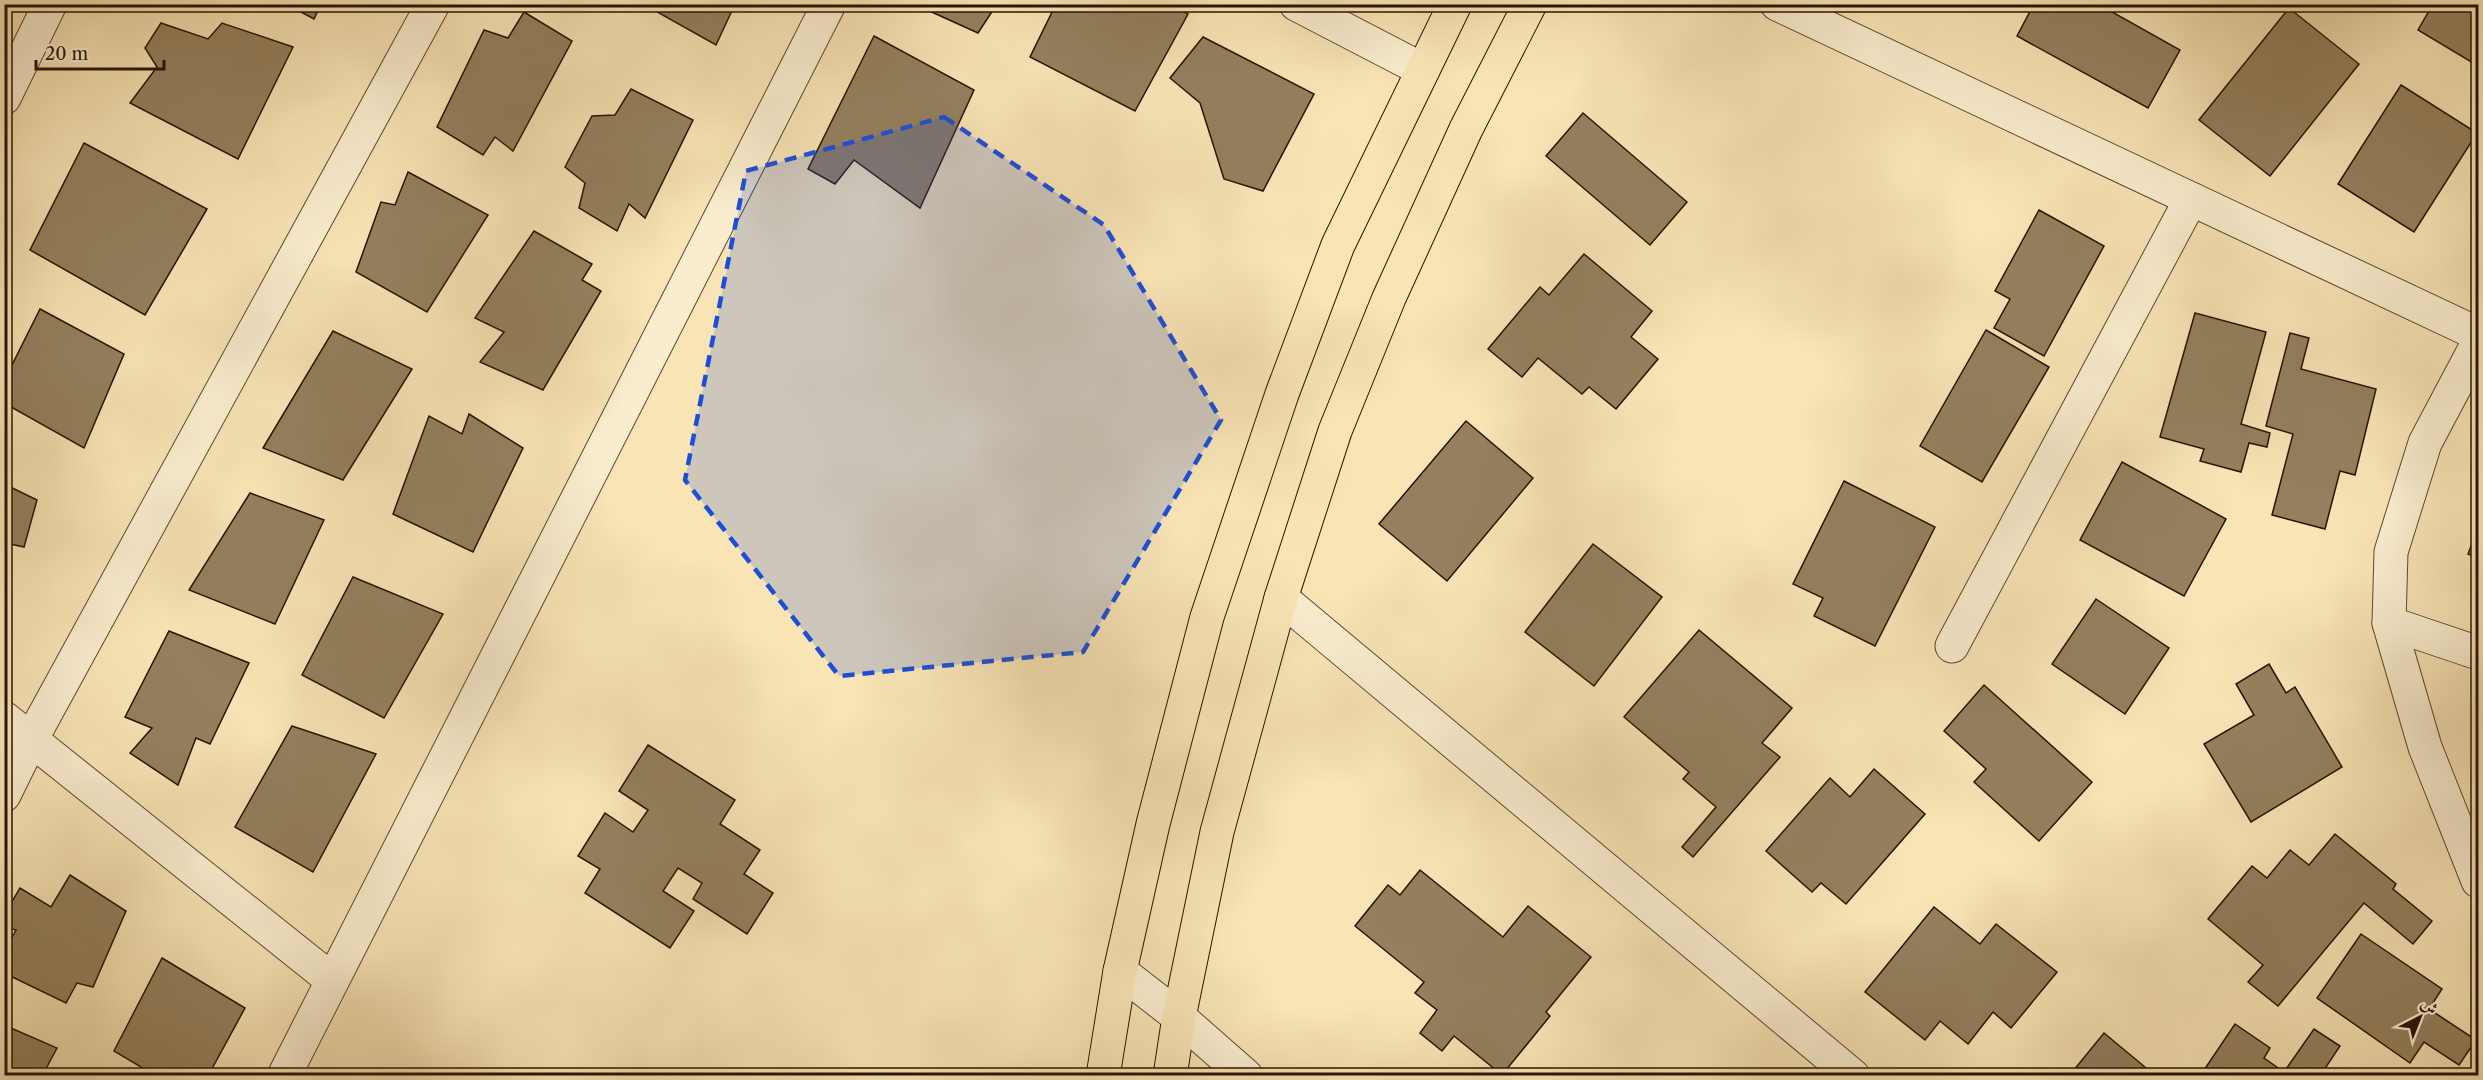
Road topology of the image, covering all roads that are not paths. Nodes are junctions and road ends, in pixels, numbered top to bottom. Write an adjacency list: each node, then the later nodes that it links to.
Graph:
1 (50, 4): 9 (street)
2 (433, 4): 18 (street)
3 (829, 4): 22 (street)
4 (1296, 4): 8 (street)
5 (1455, 4): 8 (main road)
6 (1530, 4): 13 (main road)
7 (1777, 4): 10 (street)
8 (1423, 70): 21 (main road)
9 (4, 99)
10 (2191, 199): 11 (street); 15 (street)
11 (2478, 334)
12 (2478, 343): 14 (street)
13 (1281, 598): 23 (main road); 28 (street)
14 (2389, 623): 16 (street); 20 (street)
15 (1952, 646)
16 (2478, 653)
17 (4, 718): 18 (street)
18 (32, 738): 19 (street); 22 (street)
19 (4, 795)
20 (2478, 881)
21 (1120, 971): 23 (street); 25 (main road)
22 (332, 980): 24 (street)
23 (1179, 1017): 26 (main road); 27 (street)
24 (284, 1076)
25 (1102, 1076)
26 (1170, 1076)
27 (1246, 1076)
28 (1853, 1076)

